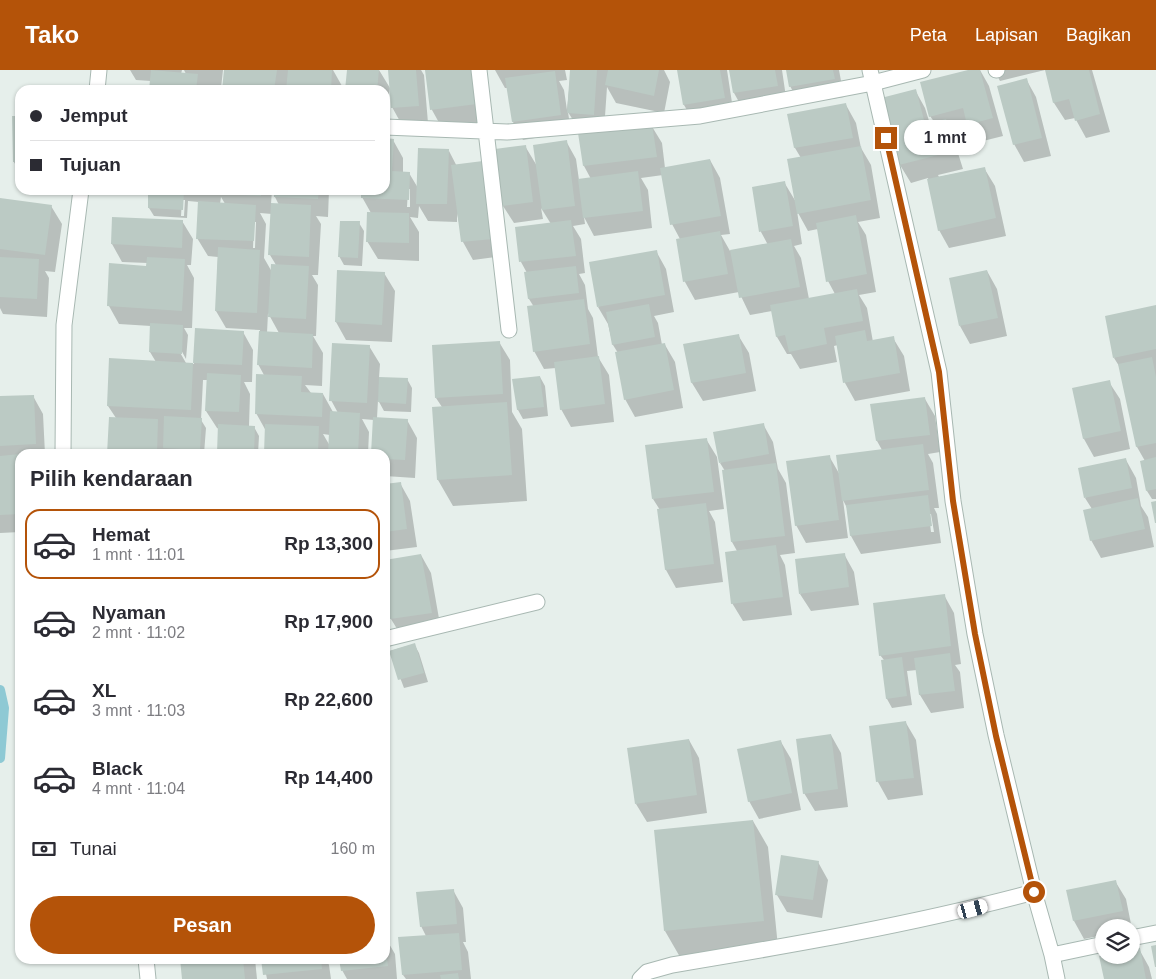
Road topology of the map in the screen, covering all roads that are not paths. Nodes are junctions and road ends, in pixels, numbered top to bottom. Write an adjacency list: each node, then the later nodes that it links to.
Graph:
1 (99, 70): 5 (street)
2 (479, 70): 7 (street)
3 (923, 70): 4 (street)
4 (871, 77): 7 (street); 13 (street)
5 (97, 85)
6 (390, 127): 7 (street)
7 (488, 131): 9 (street)
8 (80, 195): 10 (street)
9 (509, 330)
10 (63, 449)
11 (537, 602): 12 (street)
12 (390, 638)
13 (1034, 892): 17 (street); 20 (street)
14 (1156, 933): 15 (street)
15 (1140, 936)
16 (1095, 946): 17 (street)
17 (1052, 955): 21 (street)
18 (146, 964): 19 (street)
19 (148, 979)
20 (640, 979)
21 (1056, 979)

